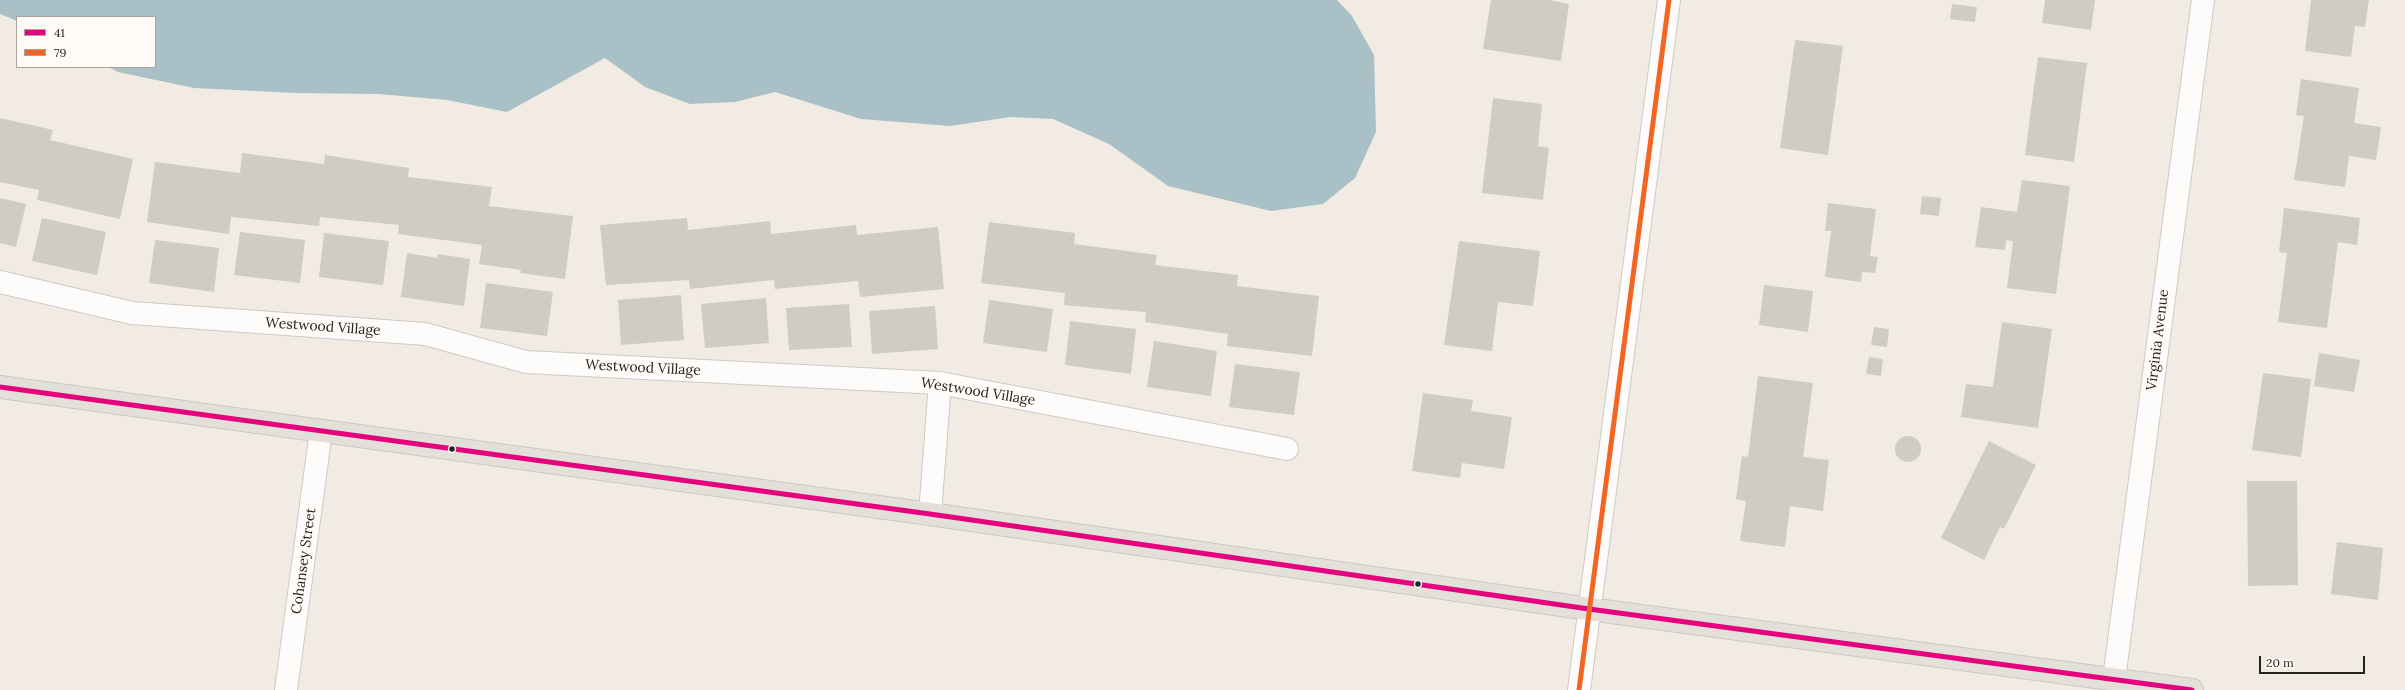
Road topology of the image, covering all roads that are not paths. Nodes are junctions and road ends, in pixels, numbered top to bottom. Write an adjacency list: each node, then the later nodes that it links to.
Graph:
1 (1669, 0): 9 (street)
2 (2203, 0): 10 (street, Virginia Avenue)
3 (0, 282): 4 (street, Westwood Village)
4 (940, 384): 7 (street, Westwood Village); 8 (street)
5 (0, 387): 6 (main road)
6 (321, 431): 8 (main road); 11 (street, Cohansey Street)
7 (1288, 449)
8 (930, 514): 9 (main road)
9 (1589, 609): 10 (main road); 12 (street)
10 (2114, 679): 13 (main road)
11 (286, 690)
12 (1579, 690)
13 (2192, 690)

